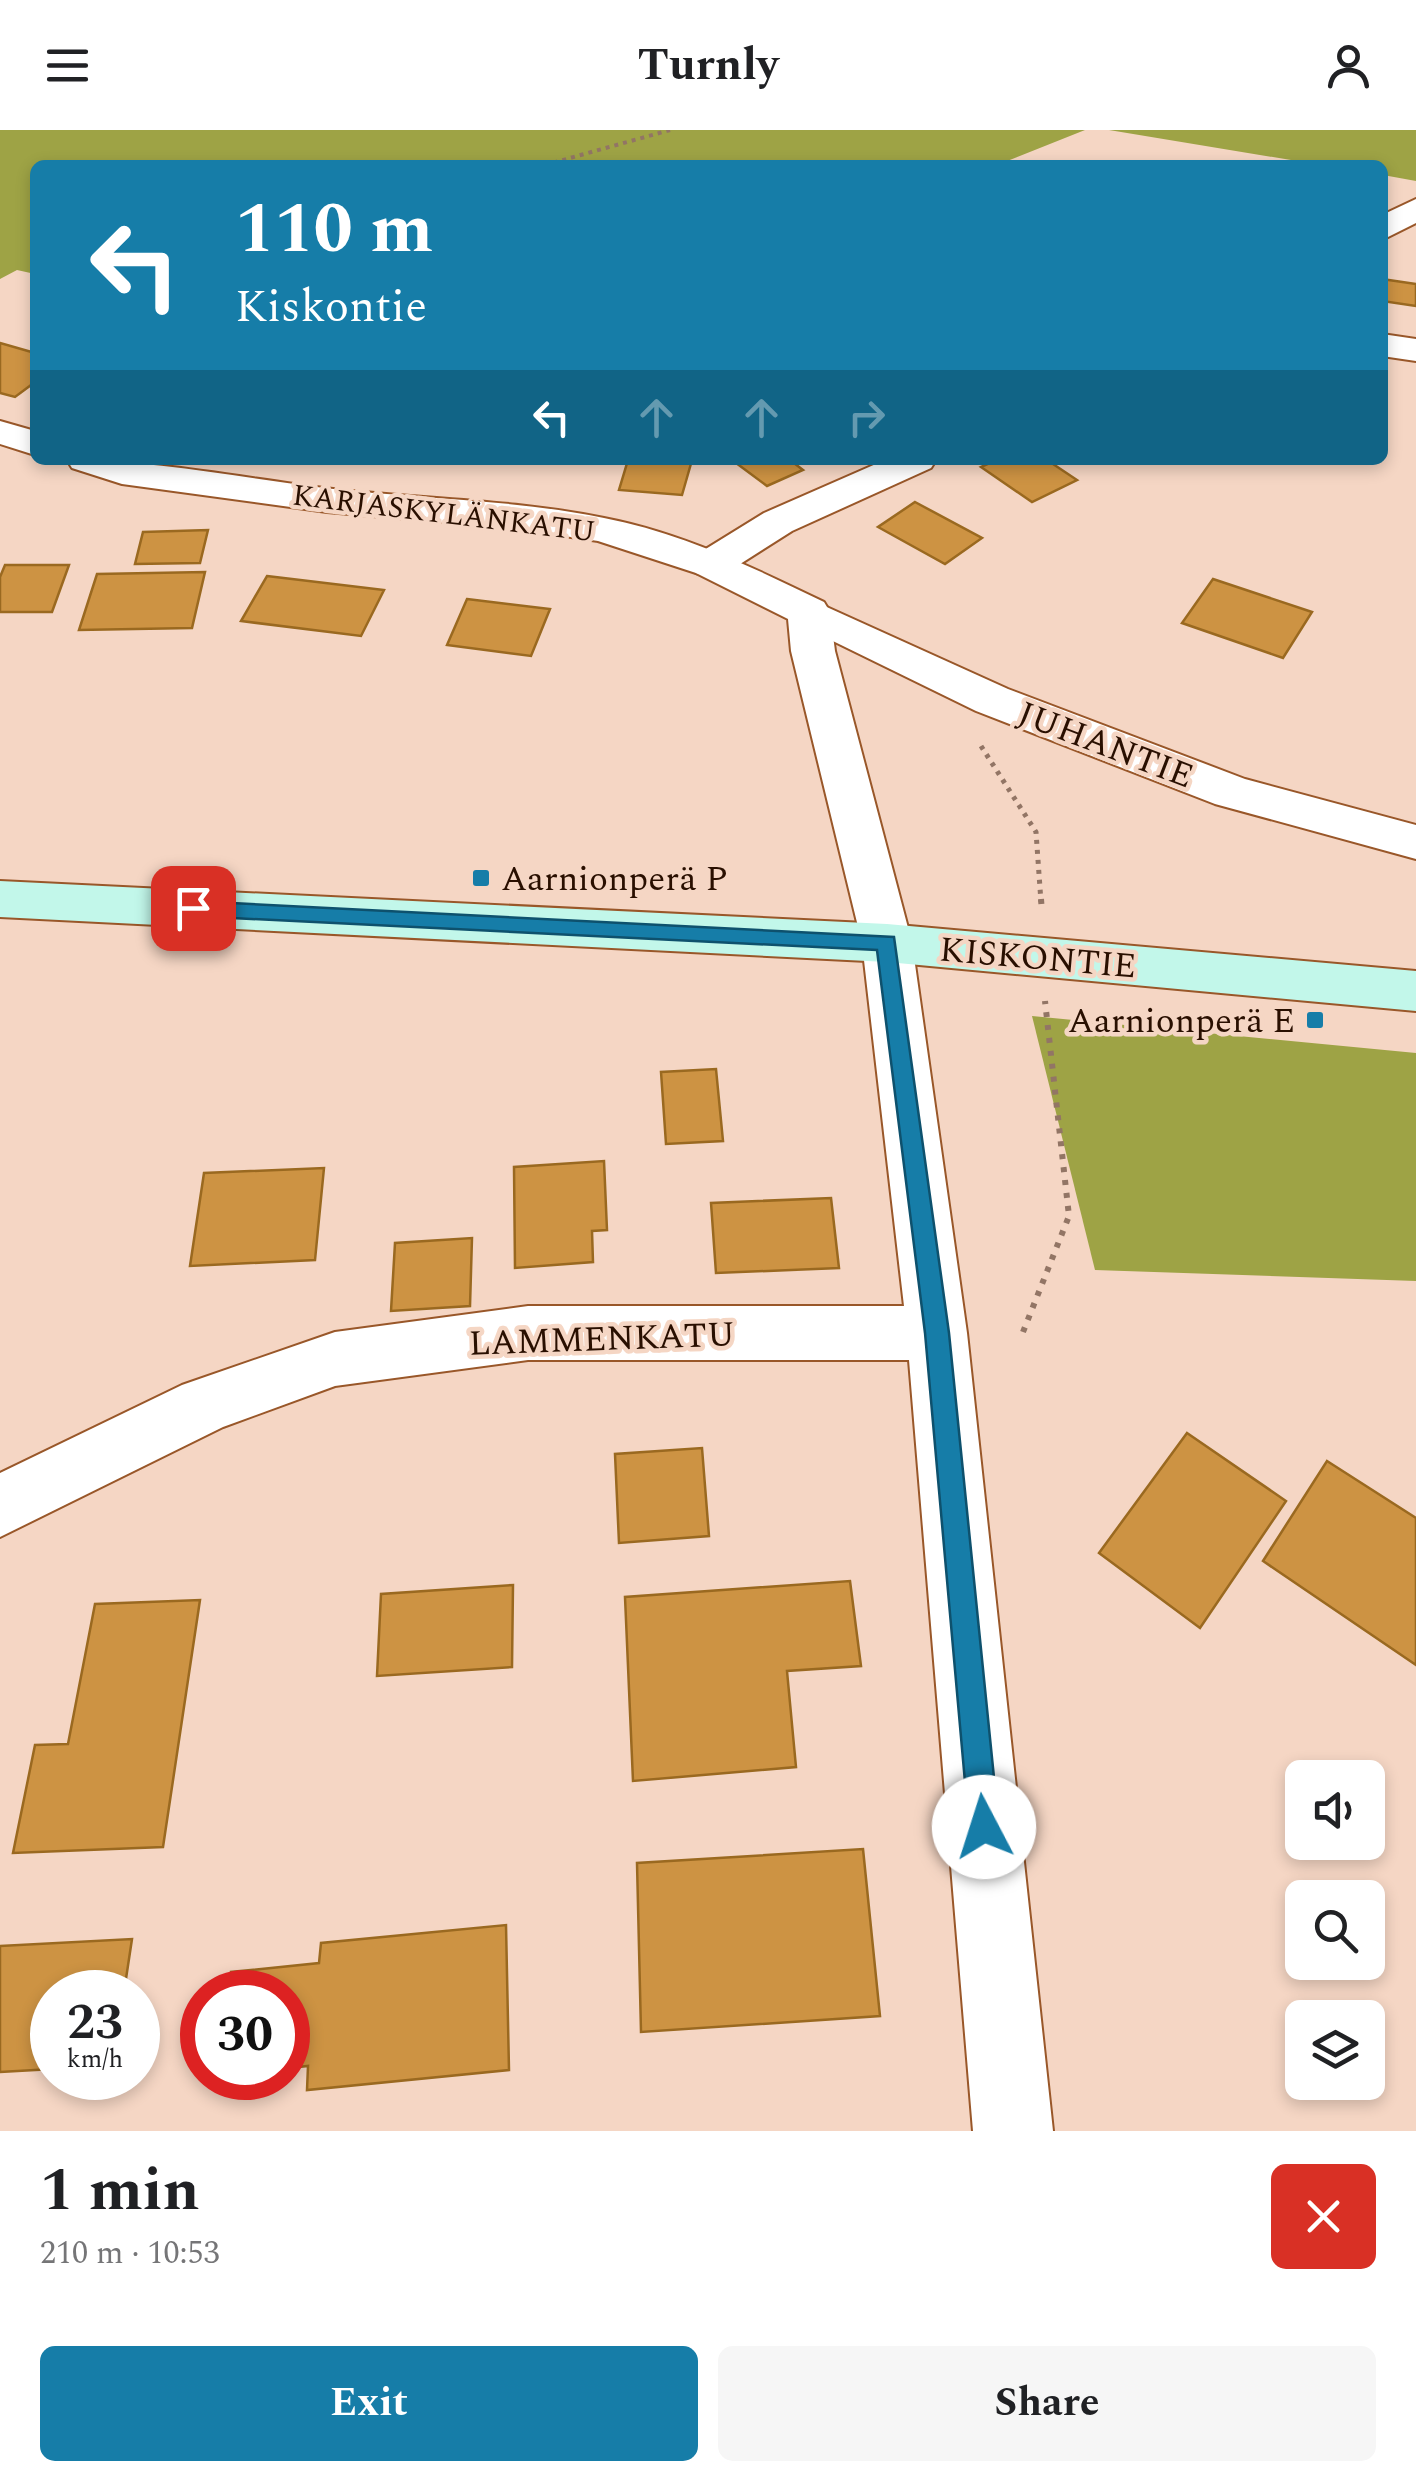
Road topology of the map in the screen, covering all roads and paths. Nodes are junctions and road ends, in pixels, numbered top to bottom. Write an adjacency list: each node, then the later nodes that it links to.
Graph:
1 (670, 130): 2 (path)
2 (562, 160)
3 (1416, 209): 4 (street)
4 (1388, 226)
5 (1388, 346): 6 (street)
6 (1416, 350)
7 (0, 432): 8 (street)
8 (30, 441)
9 (101, 465): 11 (street, KARJASKYLÄNKATU)
10 (907, 465): 11 (street)
11 (711, 564): 12 (street, KARJASKYLÄNKATU)
12 (809, 612): 14 (street, JUHANTIE); 17 (street)
13 (974, 740): 16 (path)
14 (1416, 842)
15 (0, 898): 17 (main road, KISKONTIE)
16 (1042, 914)
17 (887, 943): 18 (main road, KISKONTIE); 21 (street)
18 (1416, 991)
19 (1044, 995): 20 (path)
20 (1024, 1332)
21 (937, 1333): 22 (street, LAMMENKATU); 23 (street)
22 (0, 1506)
23 (1012, 2131)

